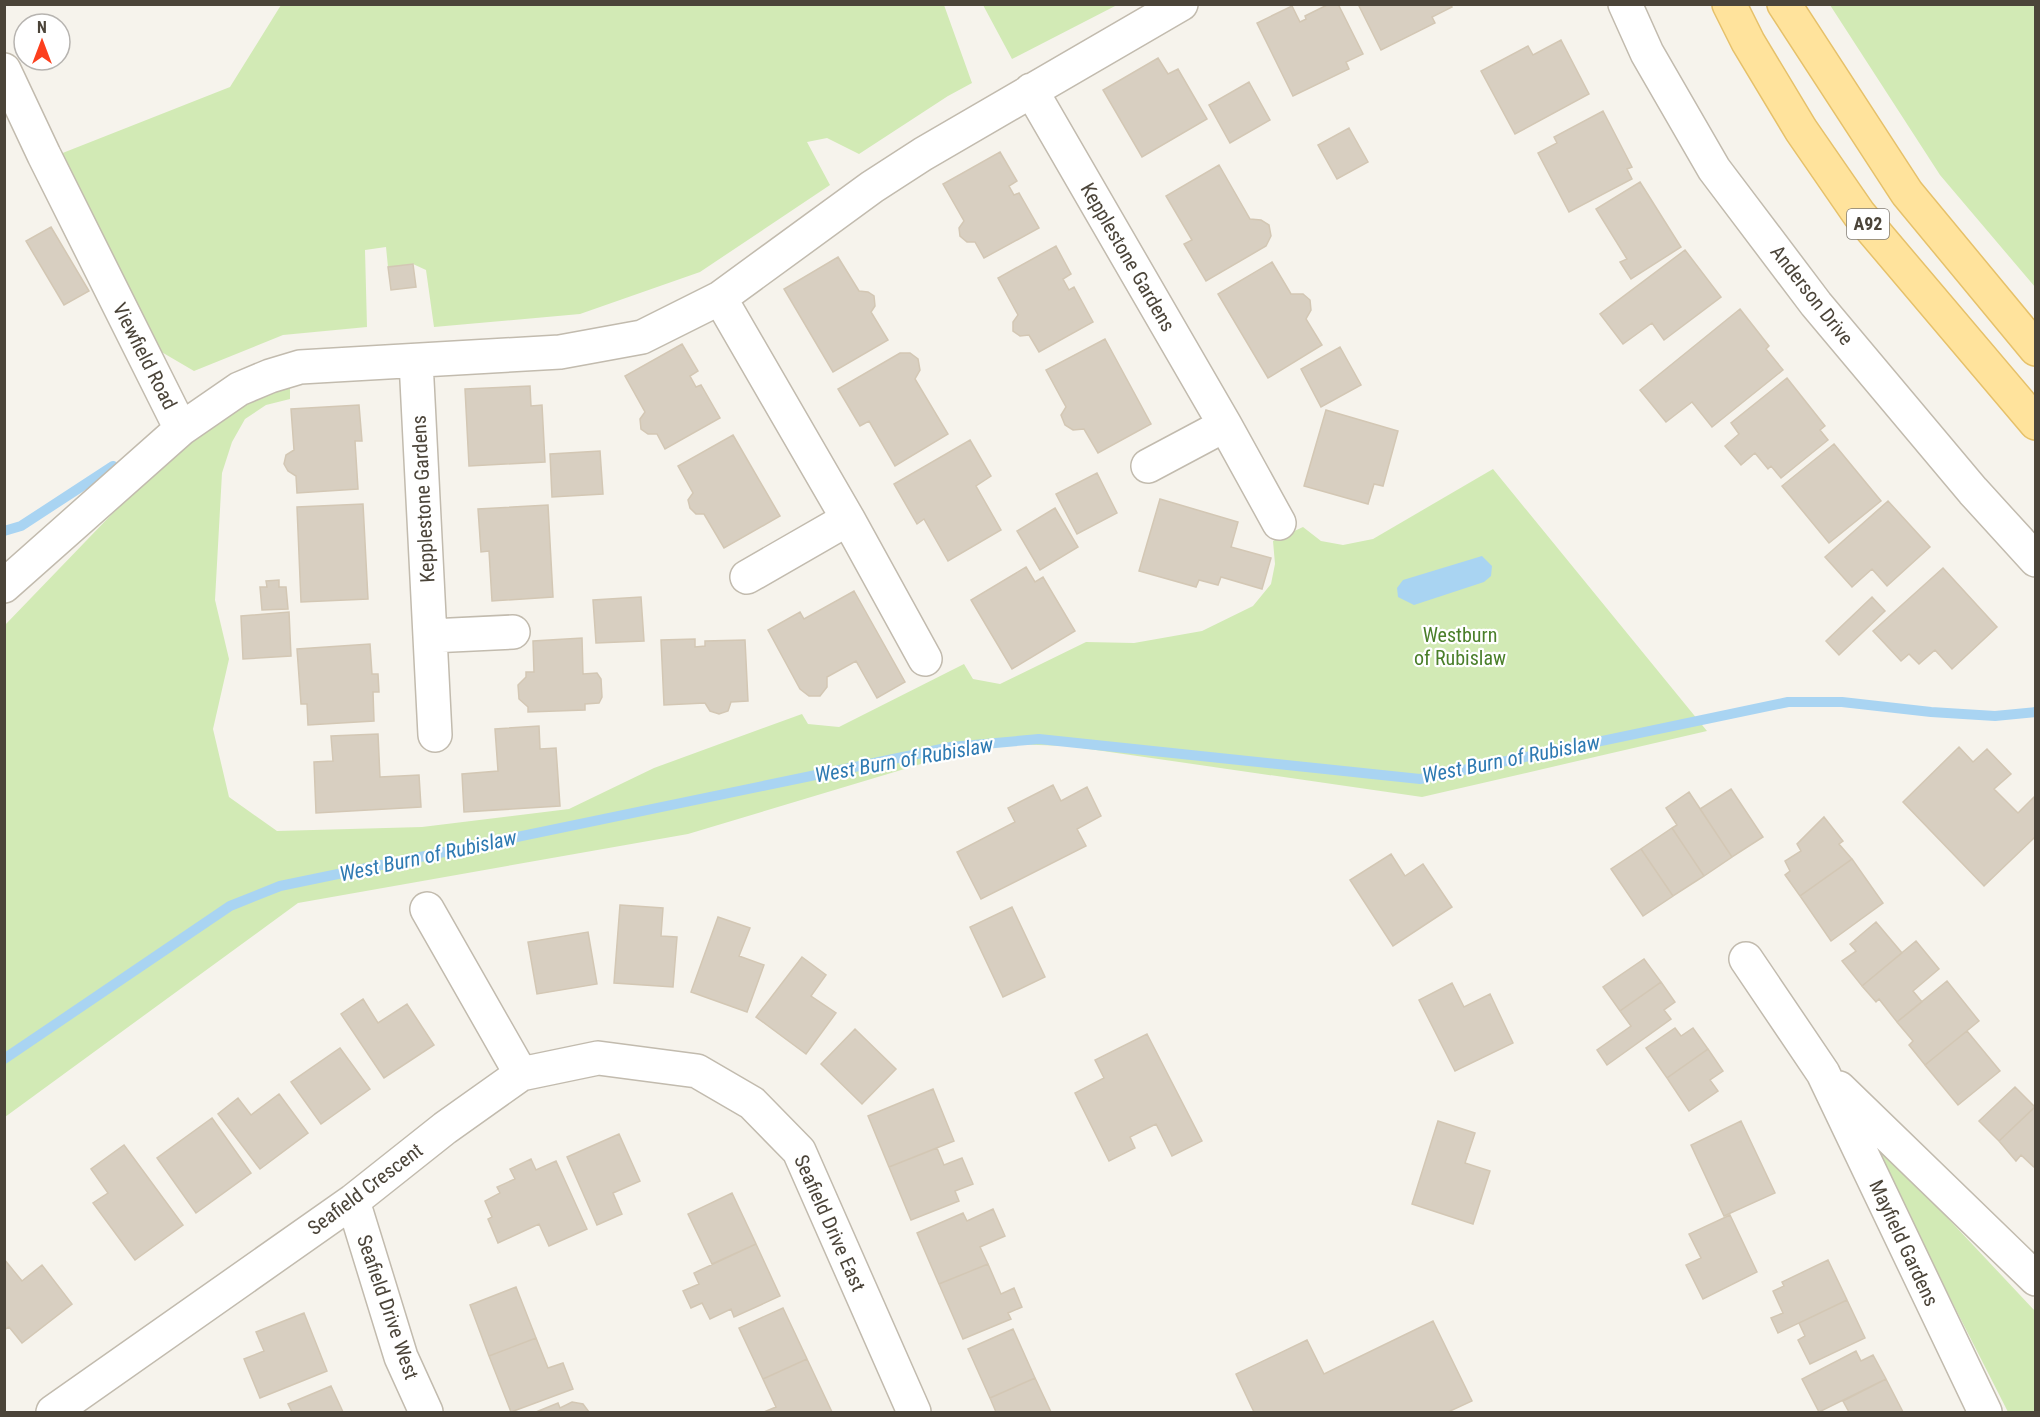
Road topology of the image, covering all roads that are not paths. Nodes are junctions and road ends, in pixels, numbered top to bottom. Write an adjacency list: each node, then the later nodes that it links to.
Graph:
1 (1181, 4): 6 (street)
2 (1625, 4): 16 (street, Anderson Drive)
3 (1729, 4): 10 (main road, A92)
4 (1784, 4): 8 (main road, A92)
5 (4, 70): 12 (street, Viewfield Road)
6 (1031, 90): 7 (street); 11 (street, Kepplestone Gardens)
7 (720, 298): 9 (street); 14 (street)
8 (2036, 349)
9 (416, 361): 12 (street); 20 (street, Kepplestone Gardens)
10 (2036, 423)
11 (1225, 425): 13 (street); 15 (street, Kepplestone Gardens)
12 (181, 429): 18 (street, Viewfield Road)
13 (1148, 466)
14 (848, 519): 17 (street); 21 (street)
15 (1279, 523)
16 (2036, 560)
17 (747, 577)
18 (4, 586)
19 (513, 632): 20 (street)
20 (431, 636): 22 (street, Kepplestone Gardens)
21 (925, 659)
22 (435, 735)
23 (427, 909): 26 (street)
24 (1746, 959): 25 (street, Mayfield Gardens)
25 (1823, 1072): 28 (street, Mayfield Gardens); 32 (street, Mayfield Gardens)
26 (521, 1074): 27 (street, Seafield Crescent); 31 (street, Seafield Drive East)
27 (353, 1201): 29 (street, Seafield Crescent); 30 (street, Seafield Drive West)
28 (2036, 1279)
29 (53, 1413)
30 (426, 1413)
31 (914, 1413)
32 (1985, 1413)

